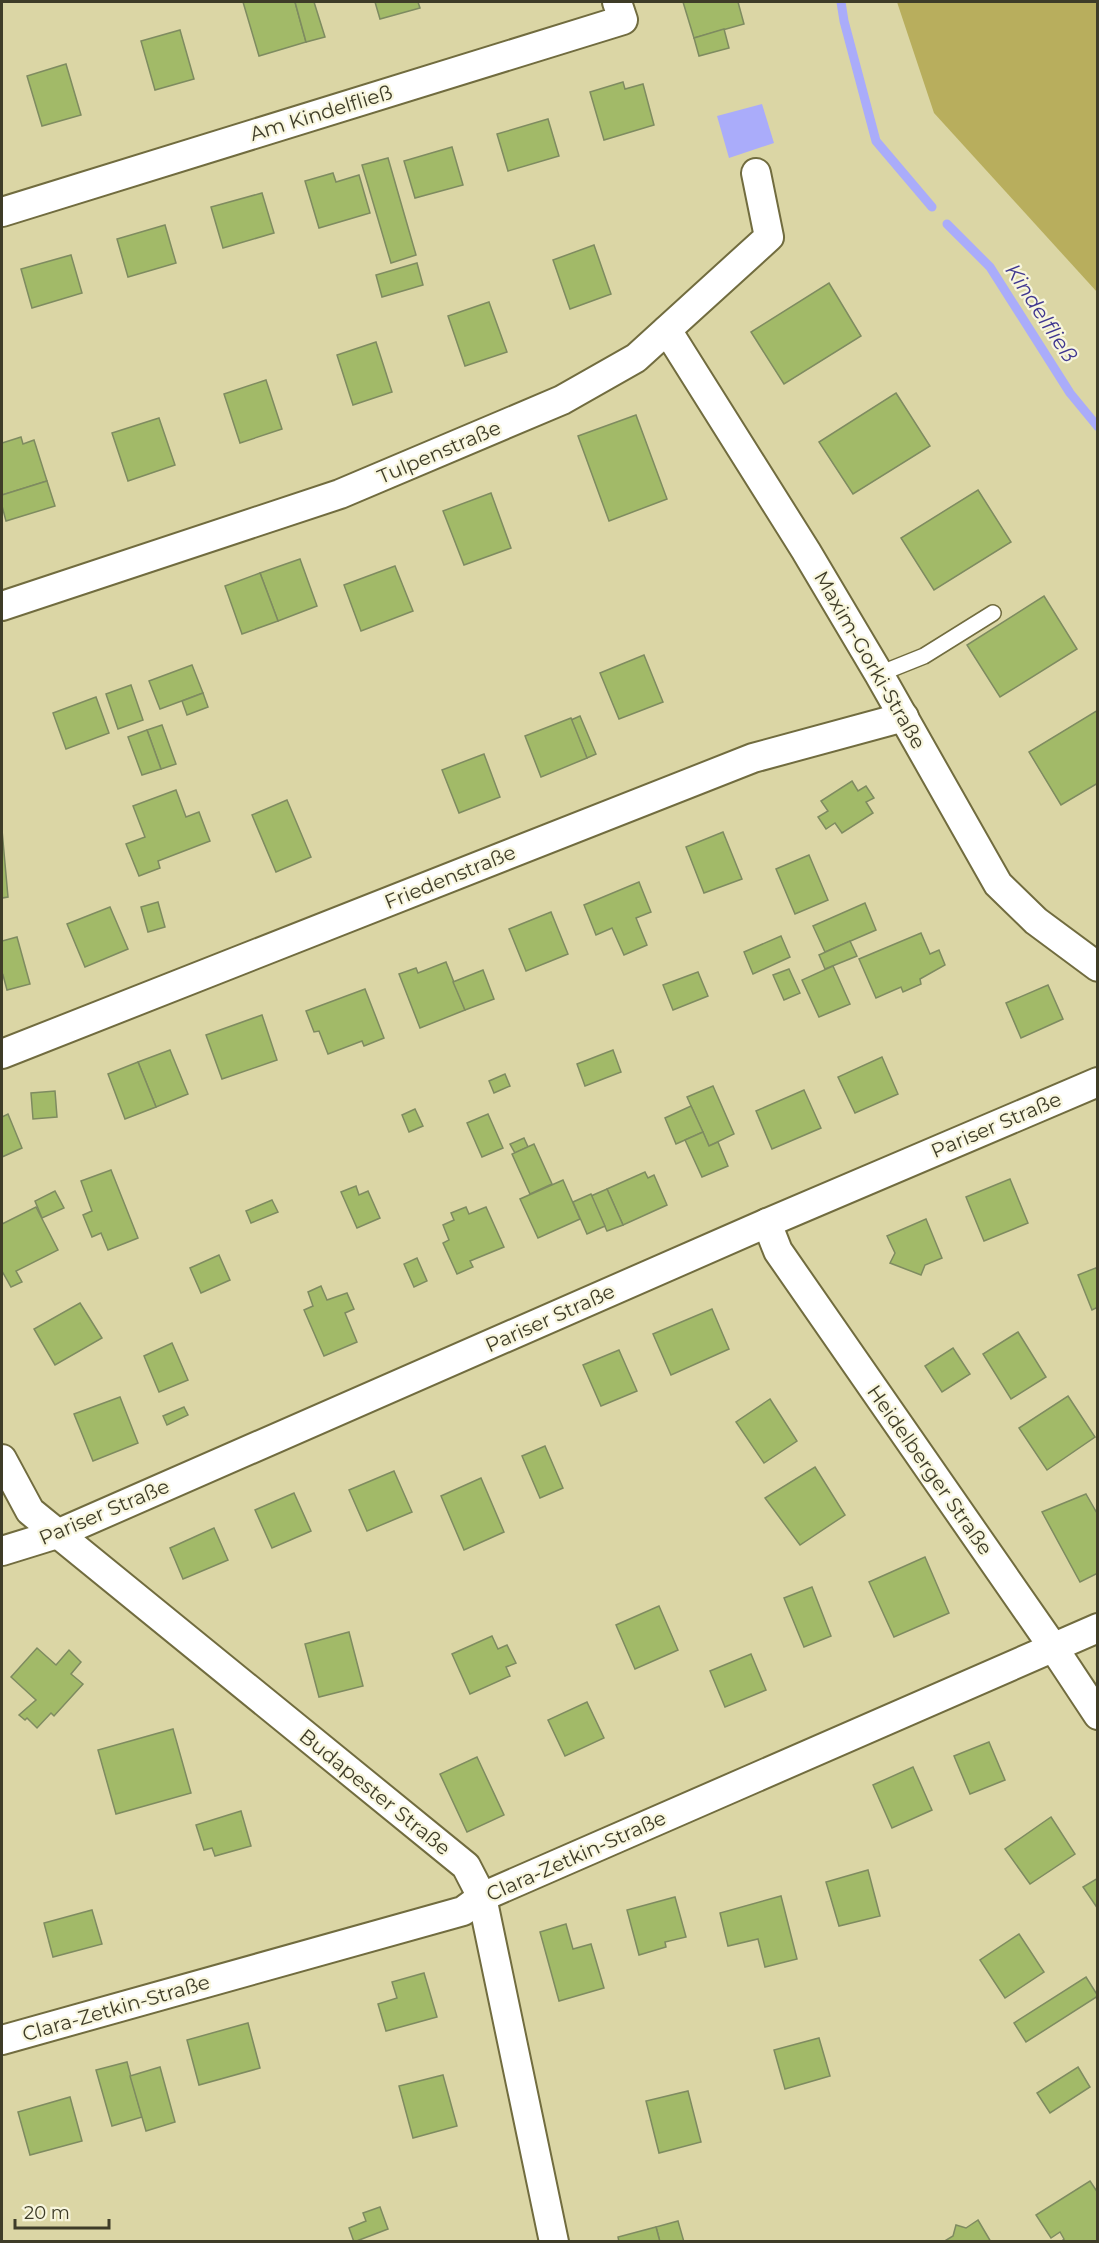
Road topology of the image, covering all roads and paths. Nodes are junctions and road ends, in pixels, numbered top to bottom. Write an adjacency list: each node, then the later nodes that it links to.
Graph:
1 (617, 2): 3 (street, Am Kindelfließ)
2 (756, 173): 4 (street, Tulpenstraße)
3 (2, 212)
4 (667, 330): 5 (street, Tulpenstraße); 7 (street, Maxim-Gorki-Straße)
5 (2, 606)
6 (993, 613): 7 (lane)
7 (879, 674): 8 (street, Maxim-Gorki-Straße)
8 (904, 717): 9 (street, Maxim-Gorki-Straße); 10 (street, Friedenstraße)
9 (1098, 967)
10 (2, 1054)
11 (1098, 1082): 12 (street, Pariser Straße)
12 (767, 1223): 14 (street, Pariser Straße); 17 (street, Heidelberger Straße)
13 (2, 1459): 14 (street, Budapester Straße)
14 (57, 1534): 15 (street, Pariser Straße); 19 (street, Budapester Straße)
15 (2, 1551)
16 (1098, 1628): 17 (street, Clara-Zetkin-Straße)
17 (1053, 1647): 18 (street, Heidelberger Straße); 19 (street, Clara-Zetkin-Straße)
18 (1098, 1715)
19 (482, 1897): 20 (street, Clara-Zetkin-Straße); 21 (street, Budapester Straße)
20 (2, 2040)
21 (554, 2241)

